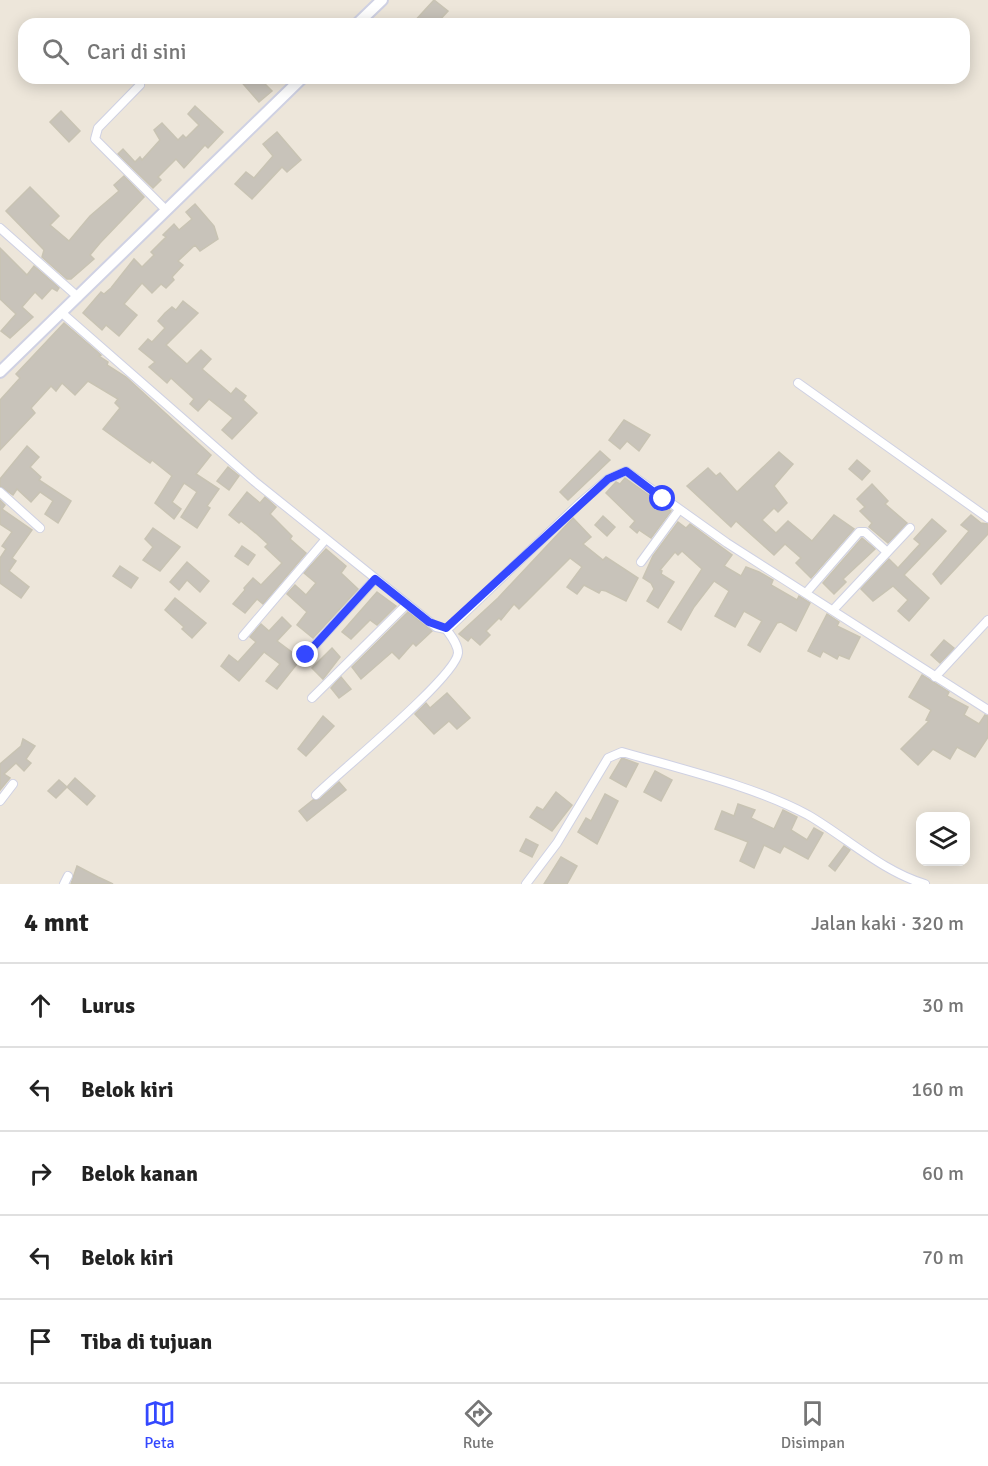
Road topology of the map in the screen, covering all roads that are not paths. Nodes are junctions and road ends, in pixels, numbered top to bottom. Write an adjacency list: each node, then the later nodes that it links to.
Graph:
1 (382, 0): 2 (main road)
2 (363, 18)
3 (296, 84): 5 (main road)
4 (140, 85): 5 (street)
5 (166, 210): 7 (main road)
6 (0, 228): 7 (street)
7 (78, 297): 8 (main road)
8 (62, 313): 9 (main road); 16 (street)
9 (0, 372)
10 (798, 383): 13 (street)
11 (0, 492): 14 (street)
12 (679, 510): 18 (street); 20 (street); 24 (street)
13 (988, 518)
14 (40, 528)
15 (910, 528): 17 (street)
16 (326, 540): 19 (street); 25 (street)
17 (887, 552): 20 (street); 22 (street)
18 (641, 562)
19 (375, 579): 21 (street); 26 (street)
20 (806, 593): 22 (street)
21 (406, 604): 24 (street); 28 (street)
22 (834, 609): 27 (street)
23 (988, 620): 27 (street)
24 (446, 628): 31 (street)
25 (243, 636)
26 (306, 655)
27 (935, 677): 29 (street)
28 (312, 698)
29 (988, 710)
30 (13, 784): 32 (street)
31 (316, 795)
32 (0, 801)
33 (68, 876): 34 (street)
34 (64, 884)
35 (526, 884): 36 (street)
36 (926, 884)

